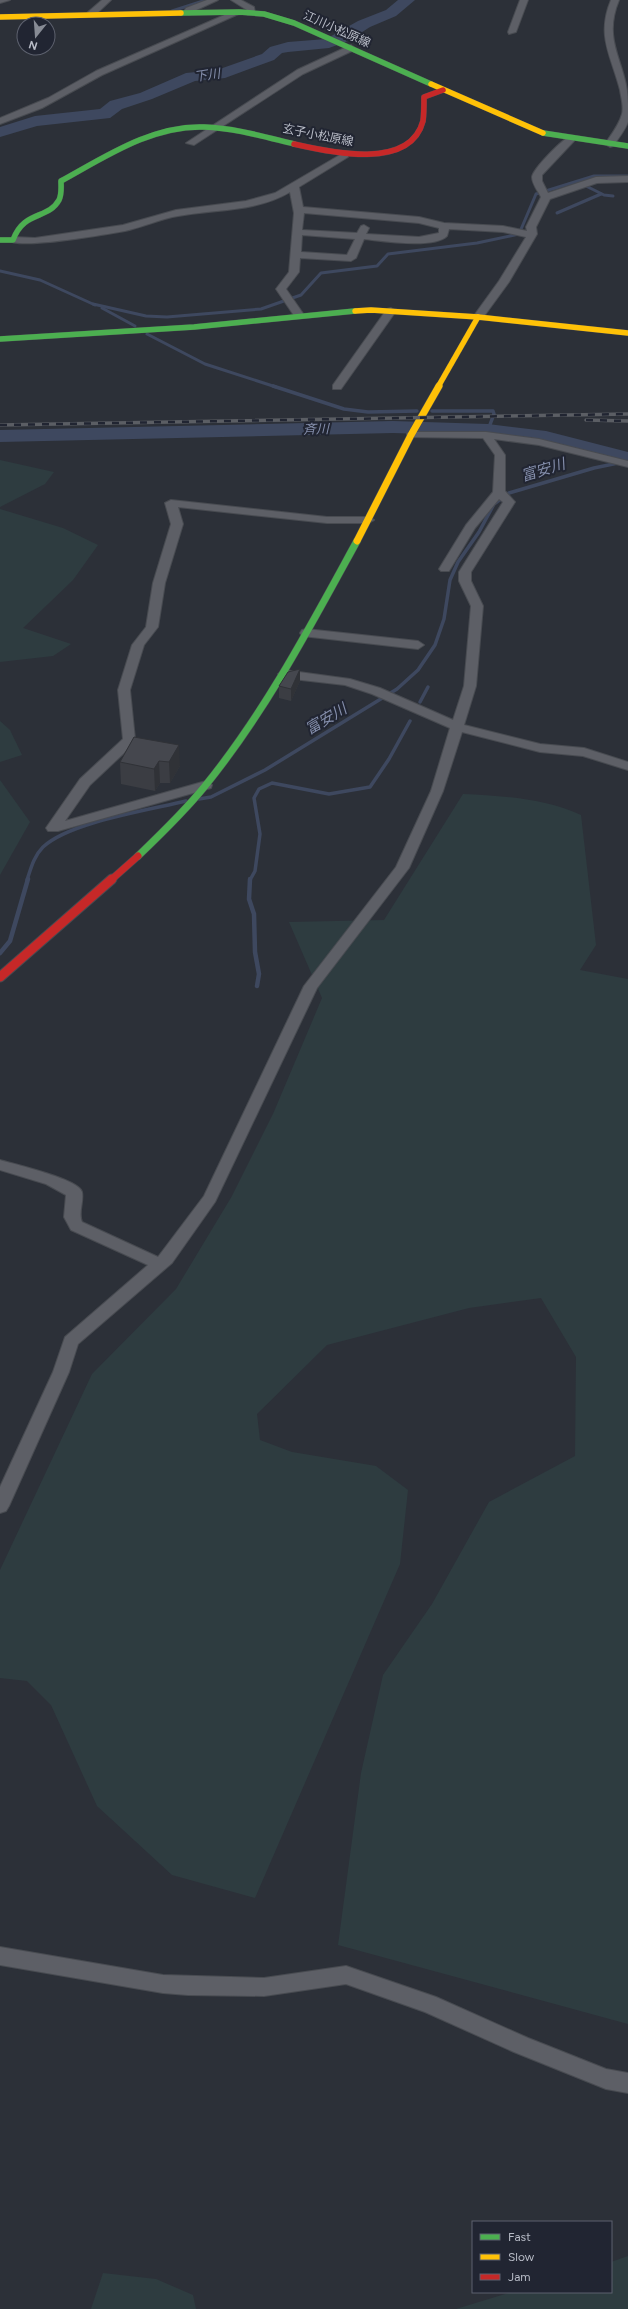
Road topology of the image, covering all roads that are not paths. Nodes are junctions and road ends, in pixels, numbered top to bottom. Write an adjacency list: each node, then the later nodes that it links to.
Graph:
1 (6, 0): 7 (street)
2 (107, 0): 11 (street)
3 (214, 0): 9 (street)
4 (235, 0): 10 (street)
5 (524, 0): 13 (street)
6 (615, 0): 15 (street)
7 (0, 1)
8 (239, 12): 9 (street, 江川小松原線); 10 (street, 江川小松原線); 17 (street)
9 (187, 13): 11 (street, 江川小松原線)
10 (251, 13): 14 (street, 江川小松原線)
11 (90, 16): 12 (street, 江川小松原線)
12 (0, 17)
13 (512, 32)
14 (351, 48): 16 (street, 江川小松原線); 18 (street)
15 (627, 85): 21 (street)
16 (443, 90): 19 (street); 23 (street, 玄子小松原線)
17 (0, 121)
18 (214, 127): 20 (street); 23 (street, 玄子小松原線); 34 (street, 玄子小松原線)
19 (571, 139): 21 (street); 26 (street)
20 (190, 143)
21 (610, 144): 22 (street)
22 (628, 146)
23 (345, 155): 25 (street)
24 (628, 179): 26 (street)
25 (294, 186): 27 (street); 34 (street)
26 (546, 197): 31 (street)
27 (299, 210): 28 (street); 30 (street)
28 (368, 216): 29 (street); 32 (street)
29 (444, 226): 31 (street); 32 (street)
30 (296, 232): 32 (street); 35 (street)
31 (531, 235): 38 (street)
32 (360, 236): 35 (street)
33 (0, 240): 34 (street)
34 (13, 240)
35 (295, 255): 37 (street)
36 (391, 311): 37 (street); 38 (street); 41 (street)
37 (299, 315): 40 (street)
38 (478, 317): 39 (street); 42 (street)
39 (628, 333)
40 (0, 339)
41 (337, 387)
42 (411, 435): 43 (street); 46 (street)
43 (486, 435): 44 (street); 45 (street)
44 (628, 464)
45 (499, 492): 47 (street); 51 (street)
46 (368, 520): 48 (street); 53 (street)
47 (445, 569)
48 (306, 633): 49 (street); 50 (street)
49 (418, 645)
50 (284, 674): 51 (street); 53 (street)
51 (456, 726): 52 (street); 56 (street)
52 (628, 766)
53 (208, 782): 54 (street)
54 (0, 978)
55 (0, 1165): 56 (street)
56 (160, 1264): 57 (street)
57 (0, 1506)
58 (0, 1956): 59 (street)
59 (628, 2083)

